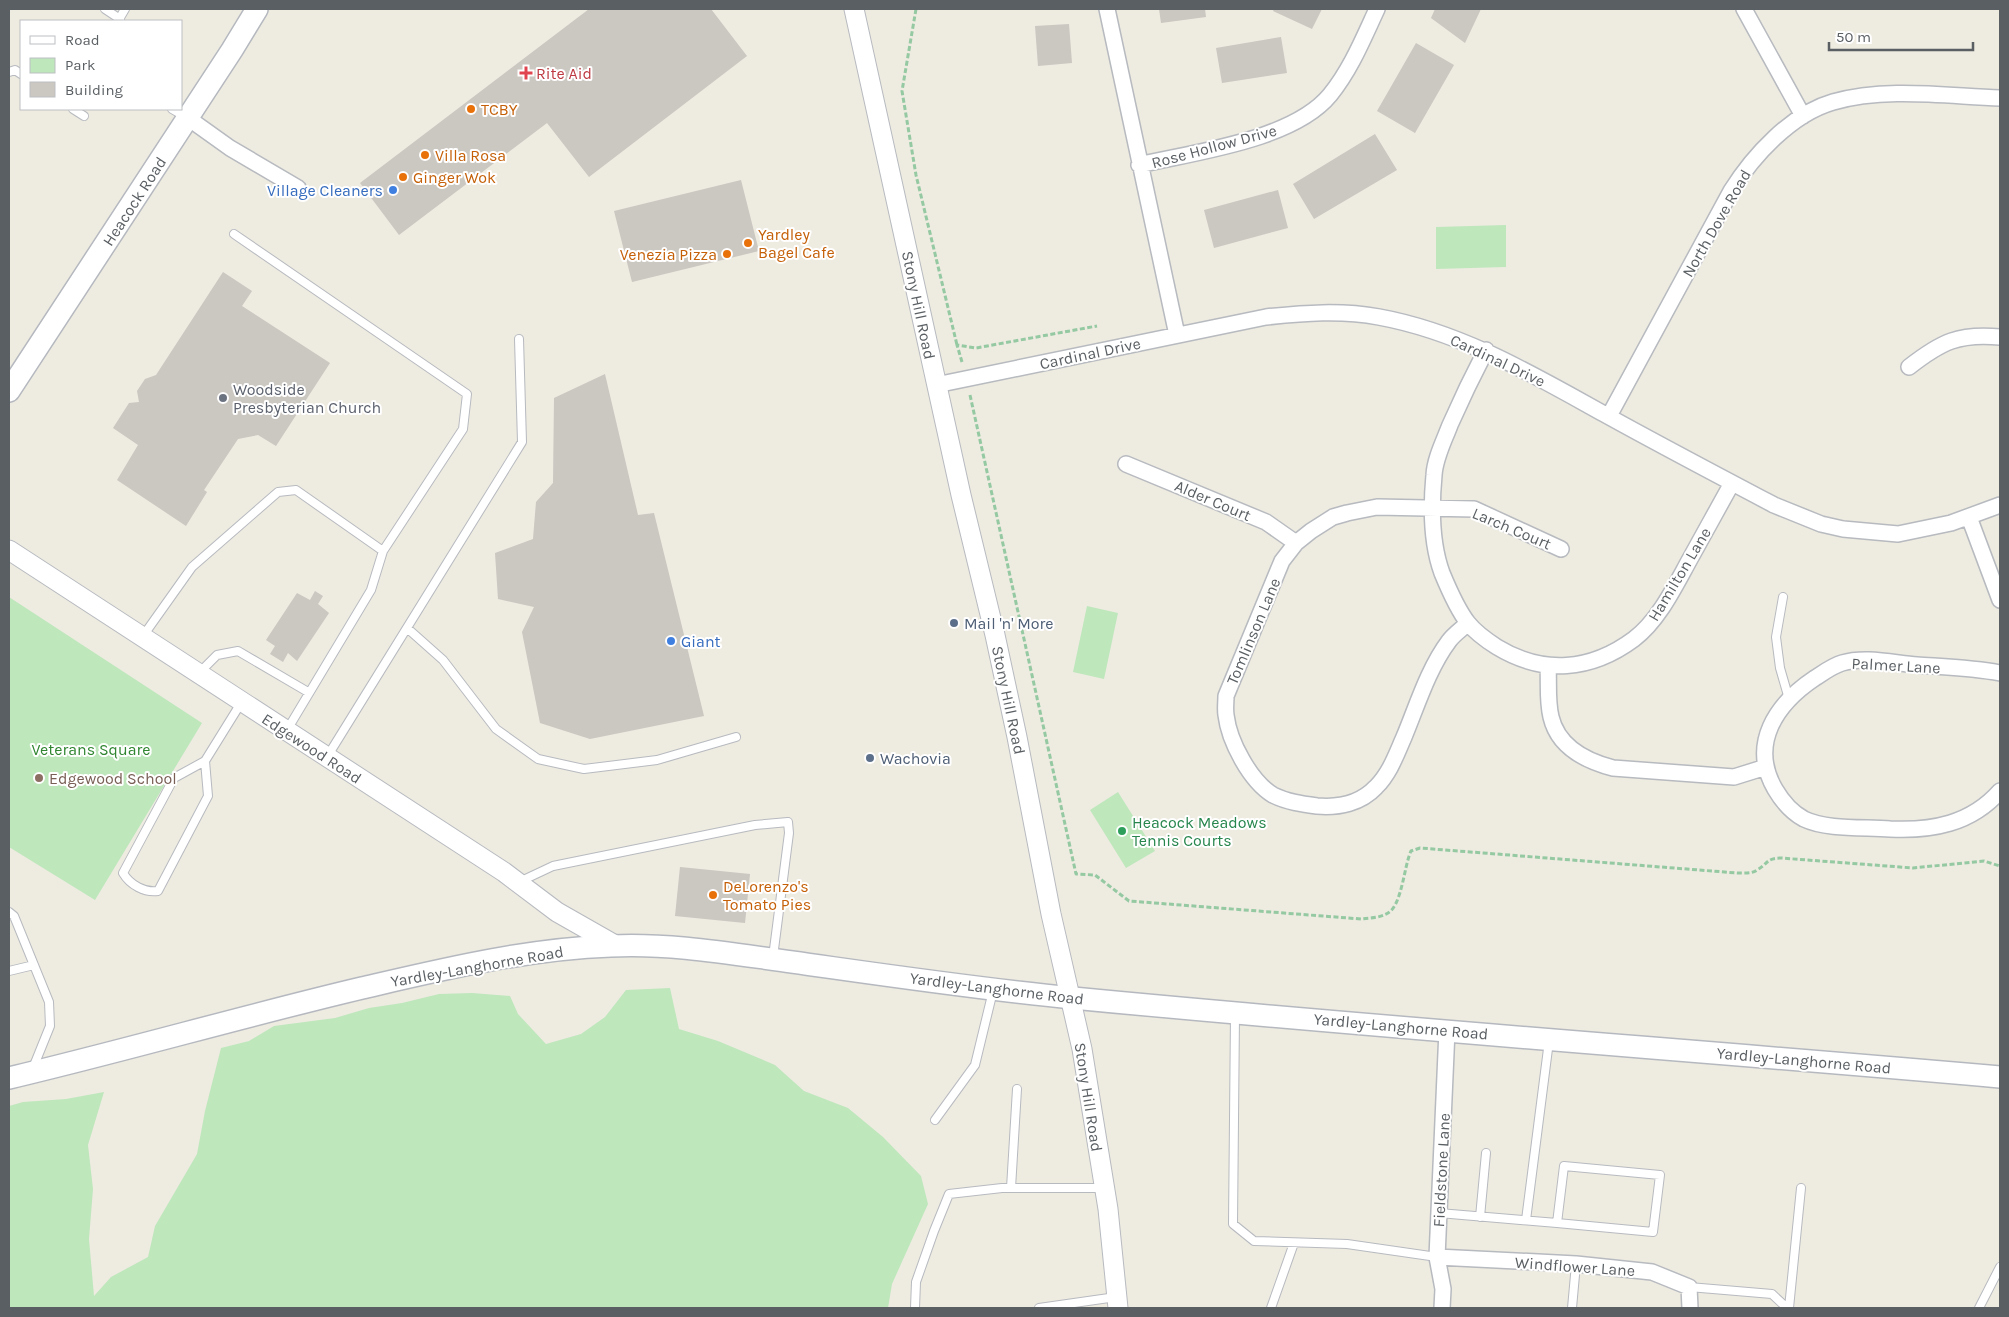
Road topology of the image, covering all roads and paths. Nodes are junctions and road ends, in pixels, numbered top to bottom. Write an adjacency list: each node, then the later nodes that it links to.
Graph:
1 (105, 9): 9 (lane)
2 (125, 9): 9 (lane)
3 (257, 9): 12 (main road, Heacock Road)
4 (854, 9): 26 (street, Stony Hill Road)
5 (916, 9): 22 (path)
6 (1107, 9): 15 (street, Rose Hollow Drive)
7 (1377, 9): 15 (street, Rose Hollow Drive)
8 (1744, 9): 14 (street)
9 (119, 20)
10 (2000, 98): 14 (street, North Dove Road)
11 (75, 110): 13 (lane)
12 (180, 113): 16 (street); 27 (main road, Heacock Road)
13 (84, 116)
14 (1803, 116): 28 (street, North Dove Road)
15 (1139, 165): 19 (street, Rose Hollow Drive)
16 (298, 188)
17 (234, 234): 37 (lane)
18 (1097, 326): 22 (path)
19 (1177, 335): 23 (street, Cardinal Drive); 25 (street, Cardinal Drive)
20 (2000, 337): 24 (street)
21 (519, 339): 41 (lane)
22 (957, 345): 25 (path)
23 (1486, 350): 28 (street, Cardinal Drive); 32 (street, Hamilton Lane)
24 (1909, 367)
25 (966, 379): 26 (street, Cardinal Drive); 55 (path)
26 (936, 385): 63 (street, Stony Hill Road)
27 (9, 391)
28 (1609, 416): 30 (street, Cardinal Drive)
29 (1126, 464): 34 (street, Alder Court)
30 (1732, 483): 33 (street, Cardinal Drive); 43 (street, Hamilton Lane)
31 (2000, 505): 33 (street, Cardinal Drive)
32 (1432, 507): 34 (street, Tomlinson Lane); 35 (street, Larch Court); 40 (street, Hamilton Lane)
33 (1969, 517): 39 (street)
34 (1296, 543): 40 (street, Tomlinson Lane)
35 (1561, 549)
36 (9, 550): 42 (street, Edgewood Road)
37 (384, 551): 42 (lane); 46 (lane)
38 (1783, 597): 47 (lane)
39 (2000, 600)
40 (1468, 623): 43 (street, Hamilton Lane)
41 (407, 628): 50 (lane); 51 (lane)
42 (142, 637): 45 (street, Edgewood Road)
43 (1548, 667): 53 (street)
44 (2000, 673): 47 (street, Palmer Lane)
45 (198, 674): 46 (lane); 48 (street, Edgewood Road)
46 (308, 692): 49 (lane)
47 (1789, 698): 53 (street, Palmer Lane)
48 (241, 703): 49 (street, Edgewood Road); 52 (lane)
49 (286, 731): 51 (street, Edgewood Road)
50 (736, 737)
51 (327, 757): 56 (street, Edgewood Road)
52 (206, 761): 52 (lane)
53 (1766, 768): 54 (street, Palmer Lane)
54 (2000, 791)
55 (2000, 866)
56 (519, 882): 58 (street, Edgewood Road); 59 (lane)
57 (9, 912): 60 (lane)
58 (615, 945): 59 (main road, Yardley-Langhorne Road); 67 (main road, Yardley-Langhorne Road)
59 (772, 960): 62 (main road, Yardley-Langhorne Road)
60 (34, 965): 61 (lane); 67 (lane)
61 (9, 971)
62 (994, 989): 63 (main road, Yardley-Langhorne Road); 71 (lane)
63 (1070, 998): 64 (main road, Yardley-Langhorne Road); 74 (street, Stony Hill Road)
64 (1235, 1012): 65 (main road, Yardley-Langhorne Road); 80 (lane)
65 (1447, 1030): 66 (main road, Yardley-Langhorne Road); 76 (street, Fieldstone Lane)
66 (1549, 1039): 68 (main road, Yardley-Langhorne Road); 78 (lane)
67 (32, 1072): 69 (main road, Yardley-Langhorne Road)
68 (2000, 1077)
69 (9, 1078)
70 (1017, 1089): 73 (lane)
71 (935, 1120)
72 (1486, 1153): 77 (lane)
73 (1011, 1188): 74 (lane); 86 (lane)
74 (1104, 1188): 85 (street, Stony Hill Road)
75 (1800, 1188): 92 (lane)
76 (1439, 1213): 77 (lane); 81 (street, Fieldstone Lane)
77 (1480, 1217): 78 (lane)
78 (1526, 1220): 79 (lane)
79 (1557, 1223): 79 (lane)
80 (1294, 1243): 81 (lane); 88 (lane)
81 (1437, 1257): 82 (street, Windflower Lane); 89 (street, Fieldstone Lane)
82 (1576, 1264): 84 (street, Windflower Lane); 90 (lane)
83 (2000, 1267): 93 (lane)
84 (1689, 1287): 91 (street); 92 (lane)
85 (1117, 1303): 87 (lane)
86 (915, 1308)
87 (1039, 1308)
88 (1271, 1308)
89 (1442, 1308)
90 (1572, 1308)
91 (1690, 1308)
92 (1788, 1308)
93 (1979, 1308)

